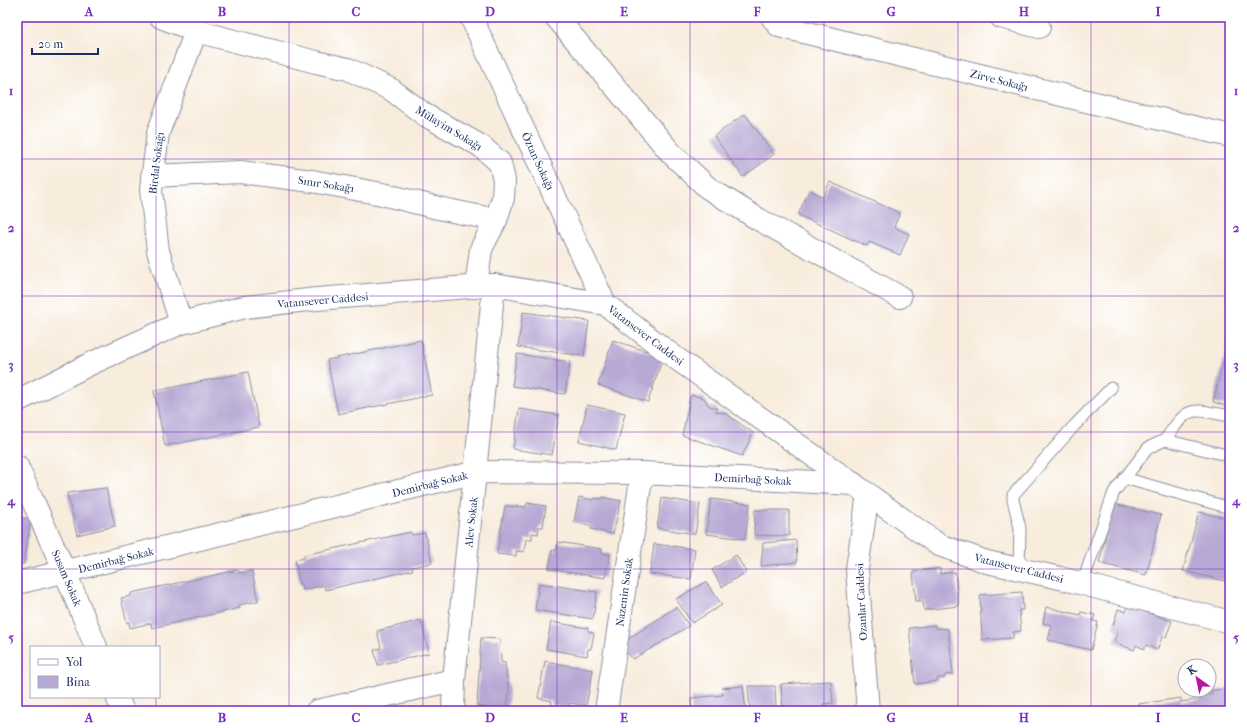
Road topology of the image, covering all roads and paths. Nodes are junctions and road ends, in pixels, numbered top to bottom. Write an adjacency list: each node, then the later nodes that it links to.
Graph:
1 (161, 17): 7 (street, Mülayim Sokağı)
2 (472, 17): 13 (street, Öztan Sokağı)
3 (556, 17): 12 (street)
4 (772, 17): 8 (street, Zirve Sokağı)
5 (1001, 17): 6 (street)
6 (1039, 27)
7 (196, 31): 9 (street, Birdal Sokağı); 10 (street, Mülayim Sokağı)
8 (1230, 136)
9 (152, 176): 10 (street, Sınır Sokağı); 14 (street, Birdal Sokağı)
10 (496, 220): 11 (street, Mülayim Sokağı)
11 (485, 286): 13 (street, Vatansever Caddesi); 14 (street, Vatansever Caddesi); 21 (street, Alev Sokak)
12 (900, 297)
13 (605, 304): 24 (street, Vatansever Caddesi)
14 (181, 323): 16 (street, Vatansever Caddesi)
15 (1111, 388): 26 (lane)
16 (17, 401)
17 (1230, 416): 18 (lane)
18 (1165, 440): 19 (lane); 23 (lane)
19 (1230, 456)
20 (17, 466): 27 (street, Susam Sokak)
21 (477, 472): 22 (street, Demirbağ Sokak); 27 (street, Demirbağ Sokak); 32 (street, Alev Sokak)
22 (642, 473): 24 (street, Demirbağ Sokak); 37 (street, Nazenin Sokak)
23 (1124, 478): 25 (lane); 29 (lane)
24 (861, 489): 26 (street, Vatansever Caddesi); 38 (street, Ozanlar Caddesi)
25 (1230, 508)
26 (1019, 569): 29 (street, Vatansever Caddesi)
27 (65, 572): 28 (street, Demirbağ Sokak); 31 (street, Susam Sokak)
28 (17, 583)
29 (1082, 584): 30 (street, Vatansever Caddesi)
30 (1230, 622)
31 (96, 646)
32 (454, 680): 35 (street); 36 (street, Alev Sokak)
33 (117, 698): 34 (street)
34 (123, 711)
35 (317, 711)
36 (453, 711)
37 (606, 711)
38 (868, 711)

